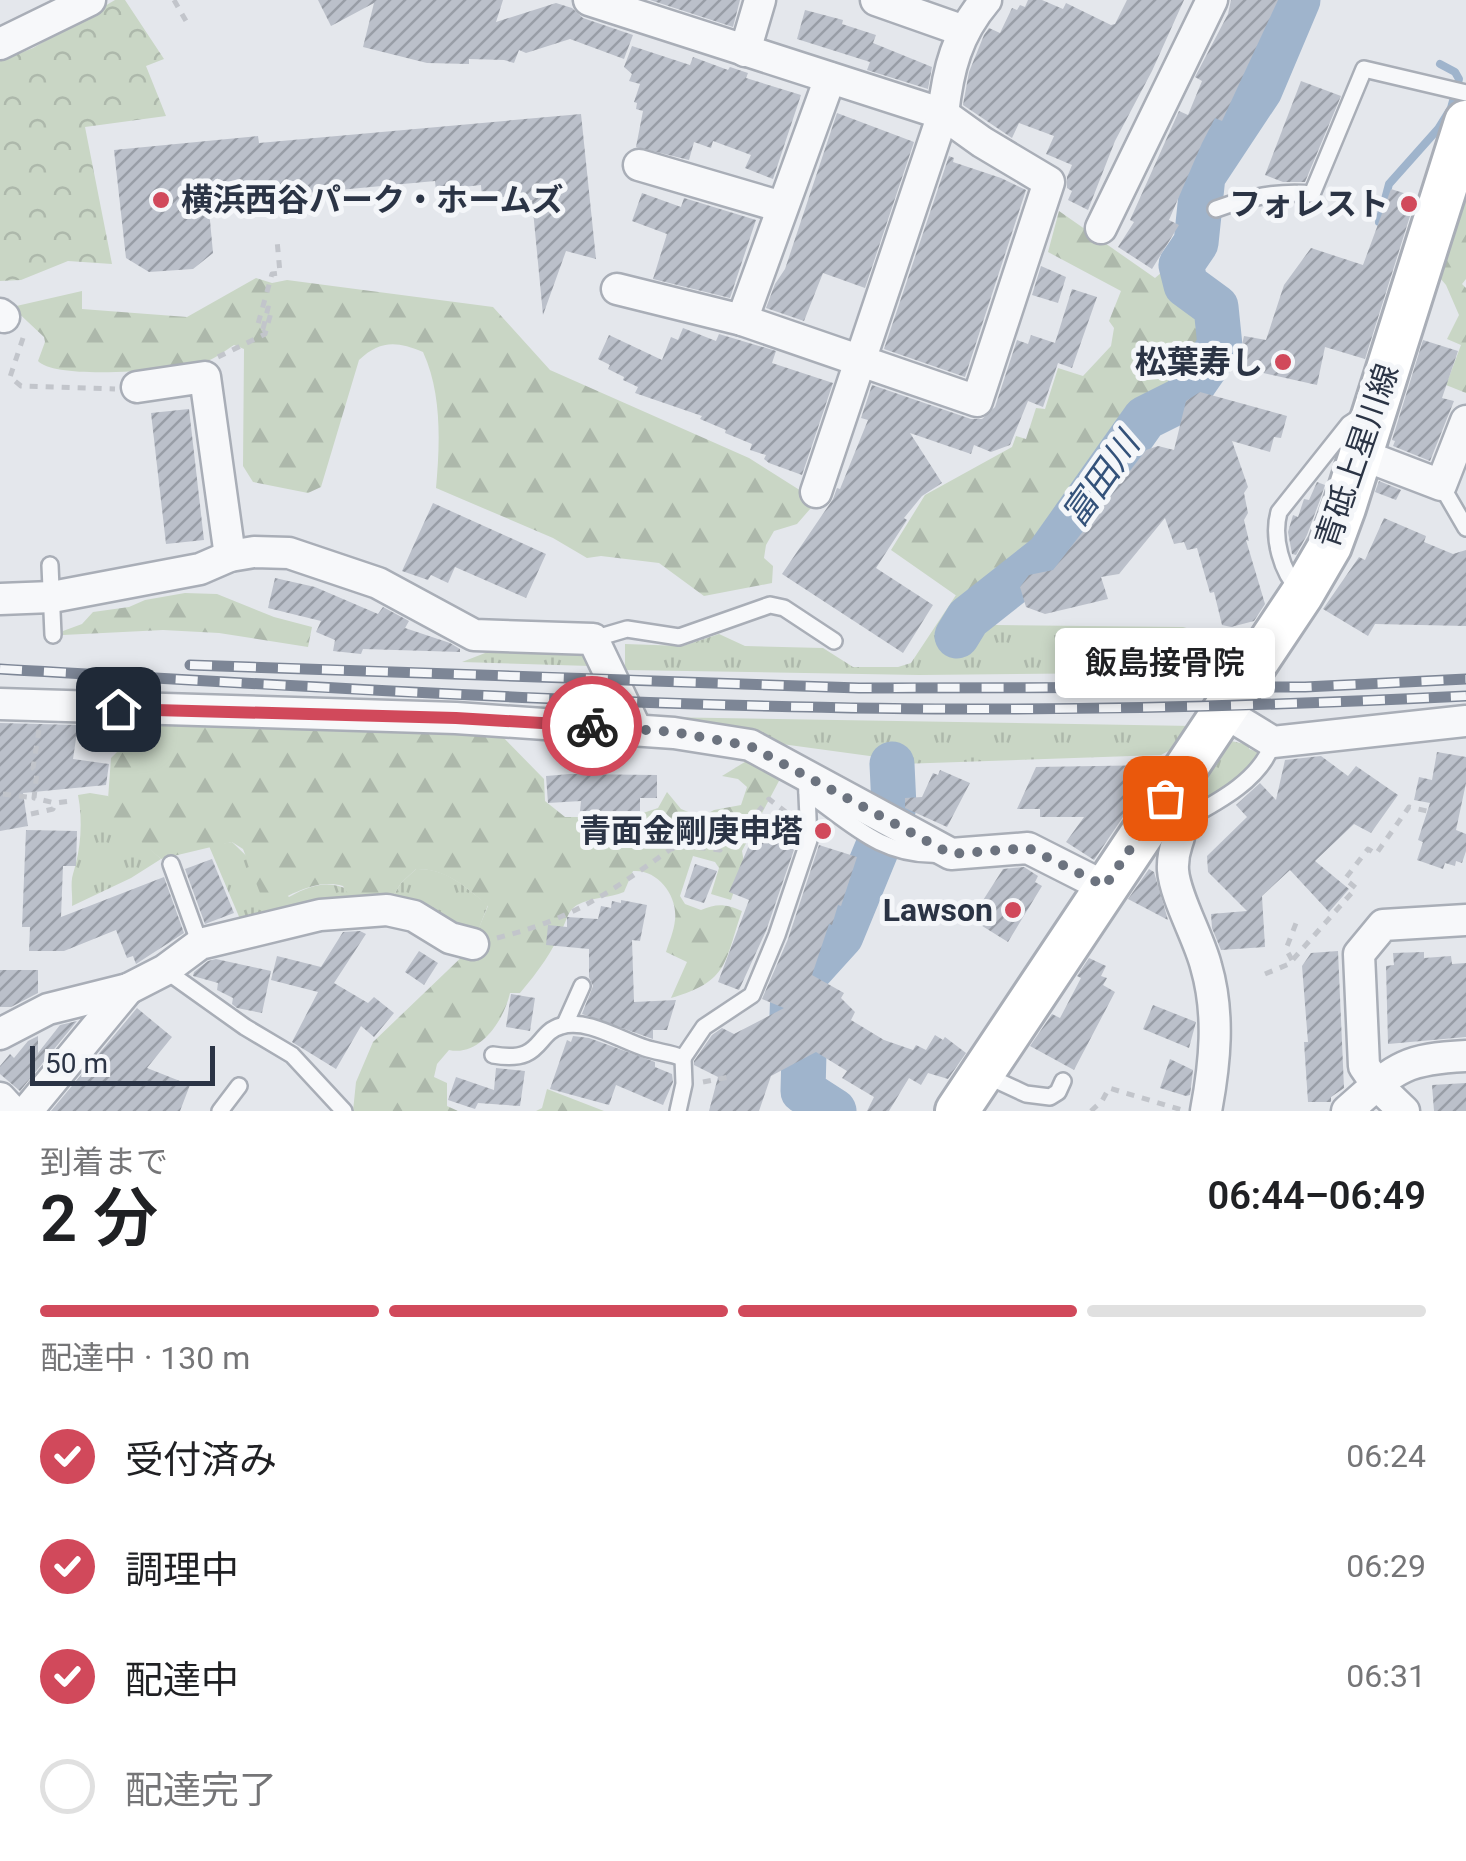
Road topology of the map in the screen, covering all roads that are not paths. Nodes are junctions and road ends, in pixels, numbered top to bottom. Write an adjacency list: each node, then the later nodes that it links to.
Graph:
1 (90, 0): 8 (street)
2 (760, 0): 9 (street)
3 (876, 0): 7 (street)
4 (986, 0): 7 (street)
5 (1212, 0): 17 (street)
6 (602, 2): 9 (street)
7 (964, 31): 12 (street)
8 (0, 44)
9 (744, 50): 10 (street)
10 (830, 78): 12 (street); 15 (street)
11 (1466, 93): 16 (lane)
12 (943, 114): 20 (street); 20 (street)
13 (1466, 122): 22 (main road, 青砥上星川線)
14 (639, 166): 15 (street)
15 (782, 206): 19 (street)
16 (1216, 209)
17 (1101, 228)
18 (617, 288): 19 (street)
19 (742, 320): 20 (street)
20 (862, 361): 26 (street)
21 (138, 387): 28 (street)
22 (1374, 407): 24 (main road, 青砥上星川線); 30 (lane)
23 (1466, 421): 25 (street)
24 (1360, 454): 25 (street); 30 (main road, 青砥上星川線)
25 (1441, 485): 27 (lane)
26 (816, 492)
27 (1466, 528)
28 (230, 556): 31 (street); 34 (street)
29 (50, 565): 31 (lane)
30 (1302, 594): 37 (main road, 青砥上星川線)
31 (52, 597): 32 (street); 33 (lane)
32 (0, 599)
33 (53, 634)
34 (593, 638): 35 (lane); 39 (street)
35 (834, 640)
36 (0, 704): 39 (street)
37 (1224, 712): 40 (street); 42 (main road, 青砥上星川線)
38 (1466, 721): 40 (street)
39 (636, 729): 41 (street)
40 (1273, 742): 42 (lane)
41 (806, 782): 44 (street); 55 (lane)
42 (1172, 810): 44 (main road, 青砥上星川線); 67 (street)
43 (172, 864): 46 (lane)
44 (1105, 886): 56 (main road, 青砥上星川線)
45 (1466, 920): 58 (street)
46 (200, 944): 47 (street); 48 (street)
47 (473, 944)
48 (165, 970): 50 (street); 64 (lane)
49 (582, 986): 51 (lane)
50 (128, 989): 52 (street); 62 (street)
51 (565, 1024): 53 (lane); 55 (lane)
52 (0, 1034)
53 (493, 1055)
54 (1466, 1056): 58 (street)
55 (683, 1058): 65 (lane)
56 (982, 1074): 57 (lane); 66 (main road, 青砥上星川線)
57 (1063, 1081)
58 (1377, 1085): 68 (street); 69 (street)
59 (240, 1086): 63 (lane)
60 (0, 1098): 61 (street)
61 (12, 1111)
62 (27, 1111)
63 (220, 1111)
64 (344, 1111)
65 (678, 1111)
66 (958, 1111)
67 (1206, 1111)
68 (1347, 1111)
69 (1404, 1111)

